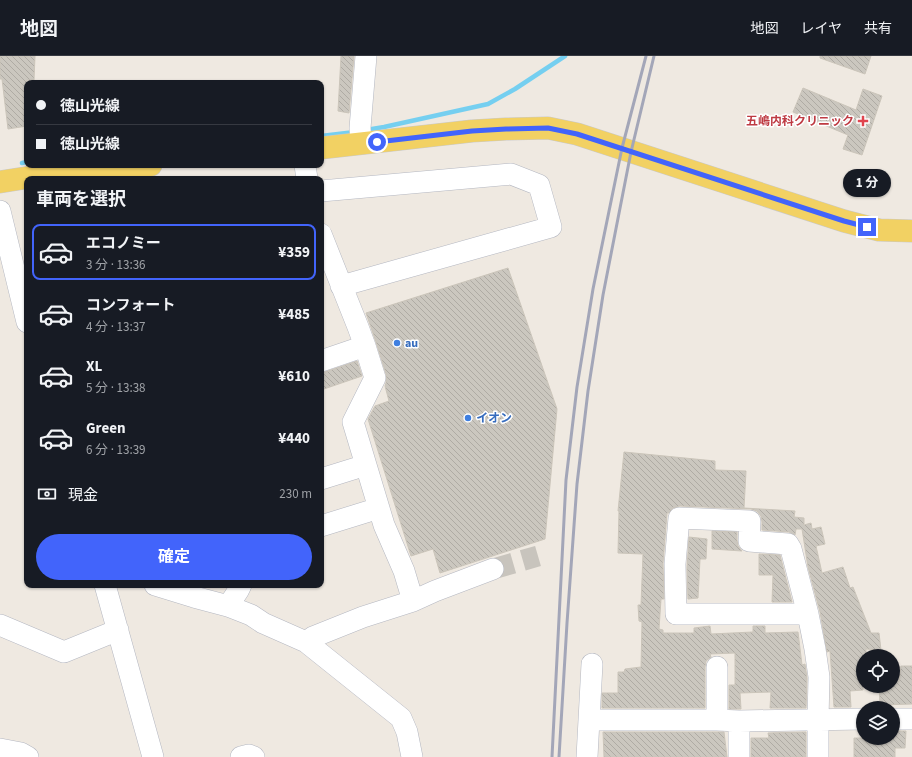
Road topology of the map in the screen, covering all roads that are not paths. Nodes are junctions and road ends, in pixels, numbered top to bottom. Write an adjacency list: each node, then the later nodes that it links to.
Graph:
1 (366, 56): 2 (street)
2 (361, 143): 3 (main road); 10 (main road)
3 (324, 148)
4 (117, 168): 5 (main road)
5 (38, 176)
6 (24, 178): 7 (main road)
7 (0, 182)
8 (324, 191): 12 (street)
9 (0, 211): 13 (street)
10 (912, 231)
11 (324, 242): 12 (street)
12 (341, 286): 14 (street)
13 (24, 310)
14 (365, 346): 15 (street); 16 (street)
15 (324, 360)
16 (366, 465): 17 (street); 18 (street)
17 (324, 478)
18 (379, 508): 19 (street); 24 (street)
19 (324, 525)
20 (493, 569): 24 (street)
21 (107, 588): 28 (street)
22 (165, 588): 25 (street)
23 (240, 588): 25 (street)
24 (413, 600): 29 (street)
25 (228, 606): 29 (street)
26 (808, 614): 26 (street); 32 (street)
27 (0, 625): 28 (street)
28 (118, 630): 41 (street)
29 (306, 642): 44 (street)
30 (592, 664): 36 (street)
31 (717, 667): 37 (street)
32 (818, 719): 33 (street); 38 (street); 47 (street)
33 (856, 719)
34 (900, 719): 35 (street)
35 (912, 719)
36 (589, 720): 37 (street); 45 (street)
37 (717, 720): 38 (street)
38 (739, 721): 46 (street)
39 (0, 749): 40 (street)
40 (28, 757)
41 (153, 757)
42 (241, 757): 43 (street)
43 (254, 757)
44 (412, 757)
45 (587, 757)
46 (739, 757)
47 (818, 757)

